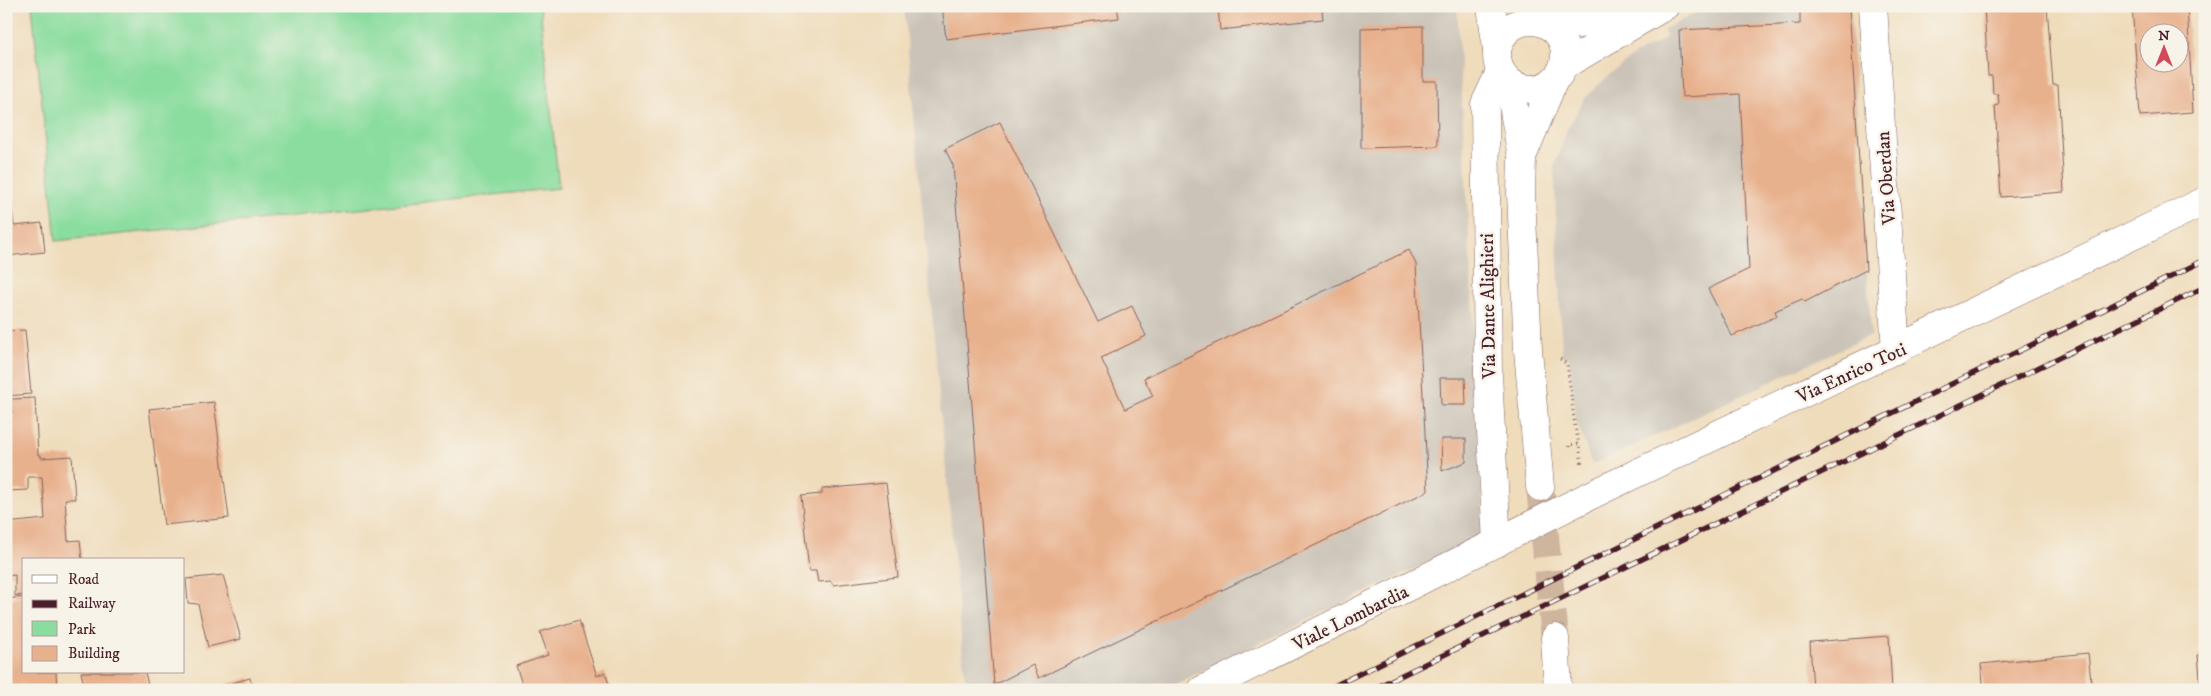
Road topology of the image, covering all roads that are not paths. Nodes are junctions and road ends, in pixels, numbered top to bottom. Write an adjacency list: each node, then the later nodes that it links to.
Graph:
1 (1491, 6): 6 (street, Via Dante Alighieri)
2 (1665, 6): 5 (street)
3 (1873, 6): 12 (street, Via Oberdan)
4 (1536, 18): 5 (street); 6 (street, Via Dante Alighieri); 7 (street, Via Dante Alighieri)
5 (1640, 20): 7 (street)
6 (1502, 68): 7 (street); 8 (street, Via Dante Alighieri); 14 (street, Via Dante Alighieri)
7 (1559, 73): 8 (street, Via Dante Alighieri)
8 (1522, 157): 13 (street, Via Dante Alighieri)
9 (2205, 183): 11 (street)
10 (2205, 201): 11 (street, Via Enrico Toti)
11 (2180, 213): 12 (street, Via Enrico Toti)
12 (1896, 350): 14 (street, Via Enrico Toti)
13 (1540, 487)
14 (1497, 543): 16 (street, Viale Lombardia)
15 (1555, 638): 17 (street)
16 (1202, 690)
17 (1558, 690)

